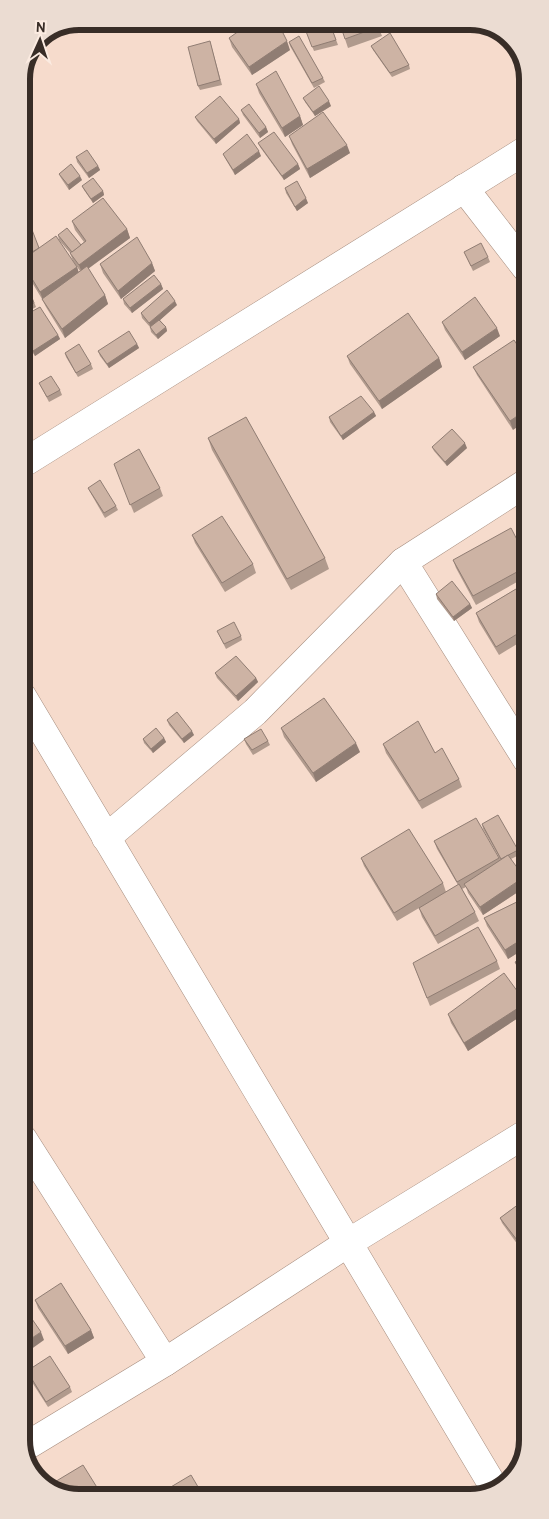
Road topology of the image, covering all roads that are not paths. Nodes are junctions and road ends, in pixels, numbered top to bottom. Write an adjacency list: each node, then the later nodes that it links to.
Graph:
1 (519, 154): 2 (street)
2 (464, 188): 3 (street); 4 (street)
3 (519, 259)
4 (30, 459)
5 (519, 487): 6 (street)
6 (403, 562): 8 (street); 9 (street)
7 (30, 710): 9 (street)
8 (519, 747)
9 (106, 838): 12 (street)
10 (519, 1138): 12 (street)
11 (30, 1150): 13 (street)
12 (348, 1243): 13 (street); 15 (street)
13 (165, 1362): 14 (street)
14 (30, 1444)
15 (492, 1484)

